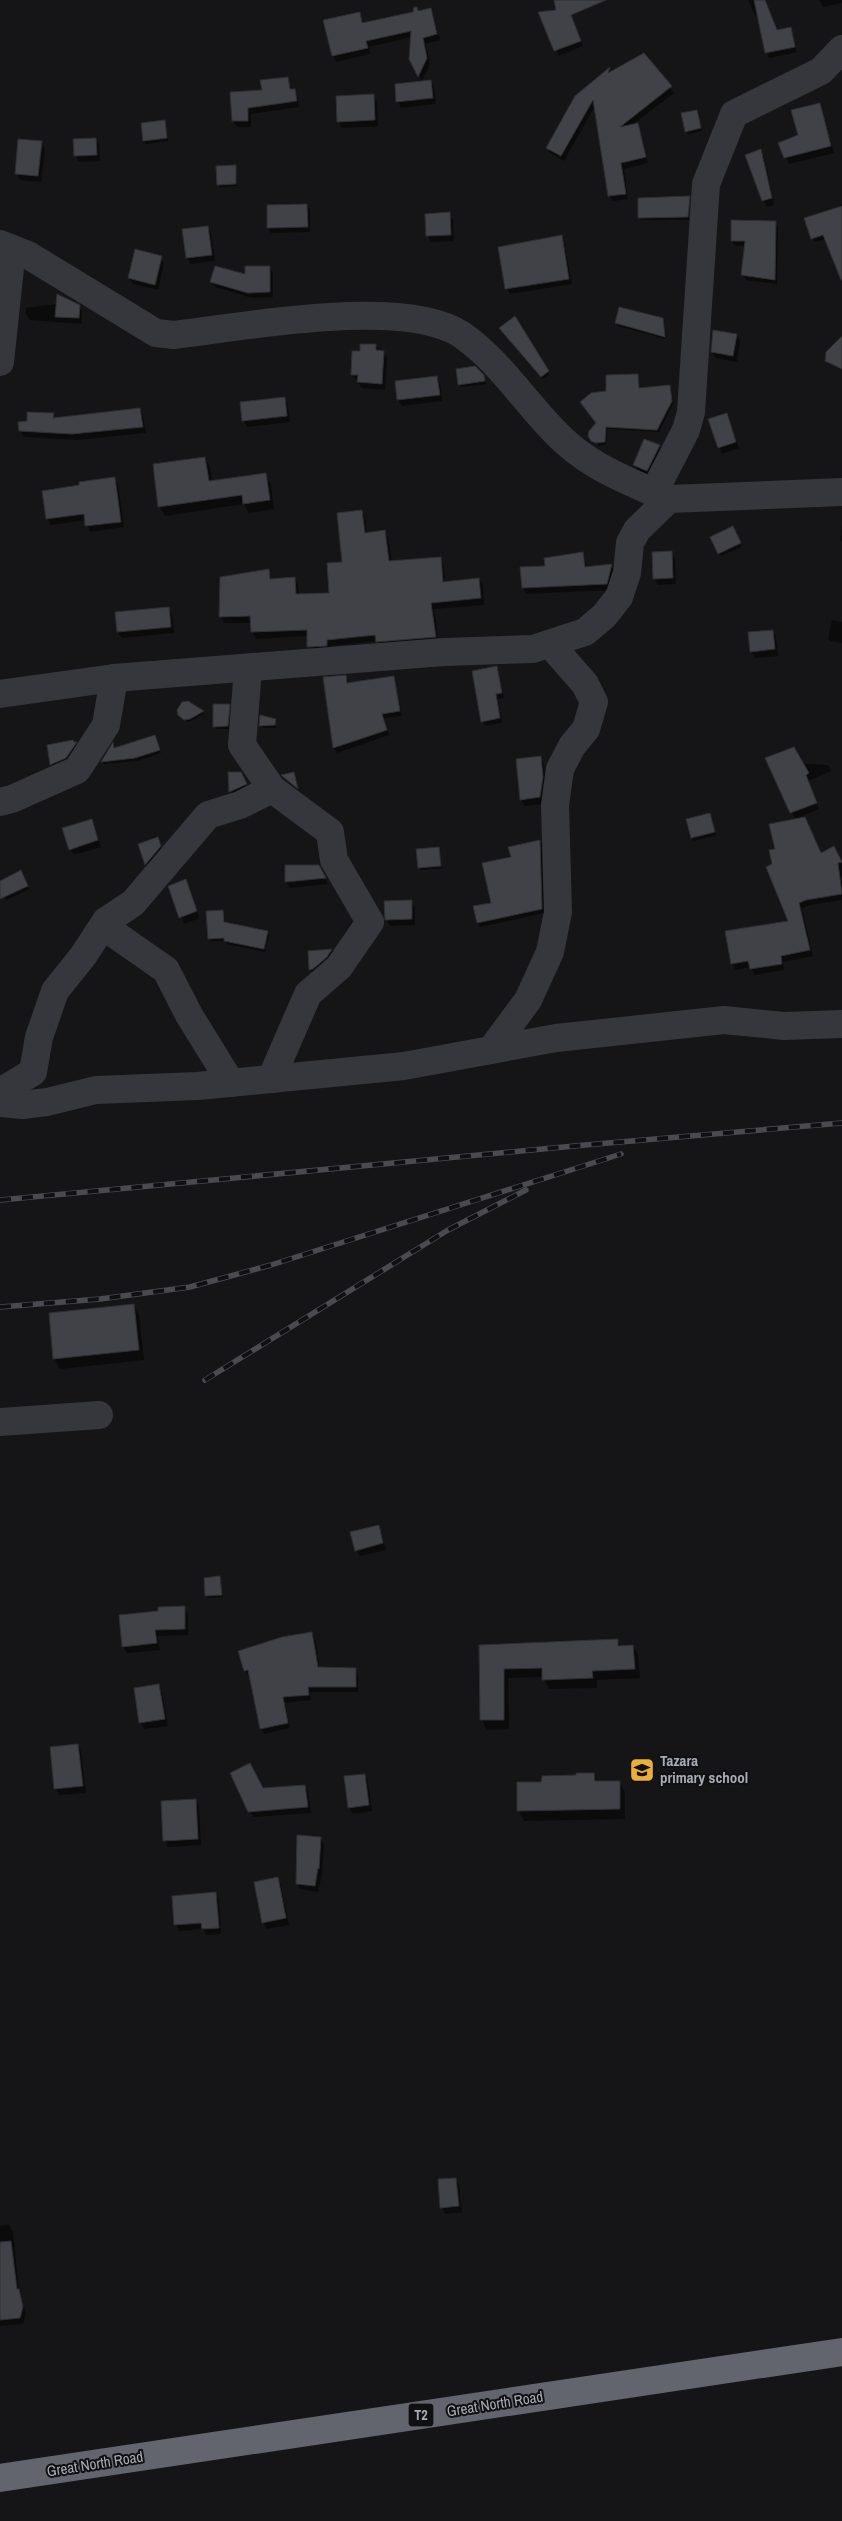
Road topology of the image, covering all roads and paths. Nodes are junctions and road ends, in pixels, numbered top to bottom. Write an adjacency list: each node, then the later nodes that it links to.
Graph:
1 (842, 49): 5 (street)
2 (6, 246): 3 (street); 5 (street)
3 (0, 362)
4 (842, 492): 5 (street)
5 (661, 495): 6 (street)
6 (550, 644): 7 (street); 14 (street)
7 (248, 668): 8 (street); 10 (street)
8 (114, 678): 9 (street); 11 (street)
9 (0, 694)
10 (272, 788): 12 (street); 15 (street)
11 (0, 802)
12 (106, 921): 16 (street); 17 (street)
13 (842, 1024): 14 (street)
14 (491, 1050): 15 (street)
15 (271, 1079): 16 (street)
16 (231, 1083): 18 (street)
17 (0, 1092)
18 (0, 1103)
19 (99, 1415): 20 (street)
20 (0, 1422)
21 (842, 2352): 22 (highway, Great North Road / T2)
22 (0, 2478)

